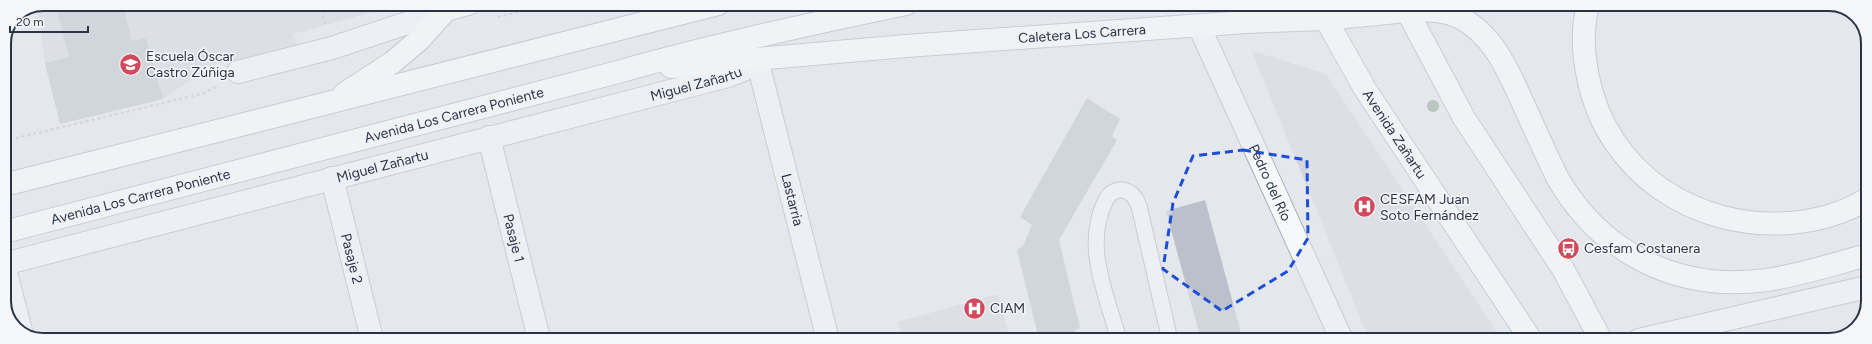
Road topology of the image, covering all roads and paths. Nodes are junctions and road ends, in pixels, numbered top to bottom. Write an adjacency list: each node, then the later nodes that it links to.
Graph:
1 (330, 11): 14 (path)
2 (443, 11): 14 (street)
3 (445, 11): 18 (main road)
4 (522, 11): 12 (path)
5 (691, 11): 18 (main road)
6 (873, 11): 17 (main road, Avenida Los Carrera Poniente)
7 (1343, 11): 11 (main road, Caletera Los Carrera)
8 (1408, 11): 37 (main road)
9 (1428, 11): 25 (main road, Caletera Los Carrera)
10 (1587, 11): 23 (main road)
11 (1322, 12): 13 (main road, Caletera Los Carrera); 36 (main road, Avenida Zañartu)
12 (498, 17)
13 (1199, 26): 15 (main road, Caletera Los Carrera); 35 (street, Pedro del Río)
14 (332, 48): 16 (street)
15 (758, 59): 17 (main road, Caletera Los Carrera); 19 (street, Miguel Zañartu); 32 (street, Lastarria)
16 (238, 72): 20 (path)
17 (618, 72): 24 (main road, Avenida Los Carrera Poniente)
18 (328, 104): 22 (main road)
19 (489, 137): 21 (street, Miguel Zañartu); 31 (street, Pasaje 1)
20 (11, 139)
21 (332, 178): 26 (street, Miguel Zañartu); 30 (street, Pasaje 2)
22 (11, 183)
23 (1861, 202)
24 (11, 230)
25 (1861, 256)
26 (11, 263)
27 (1861, 288): 38 (street)
28 (11, 292): 29 (street)
29 (19, 323)
30 (371, 333)
31 (537, 333)
32 (826, 333)
33 (1116, 333): 34 (lane)
34 (1168, 333)
35 (1339, 333)
36 (1526, 333)
37 (1597, 333)
38 (1670, 333)

